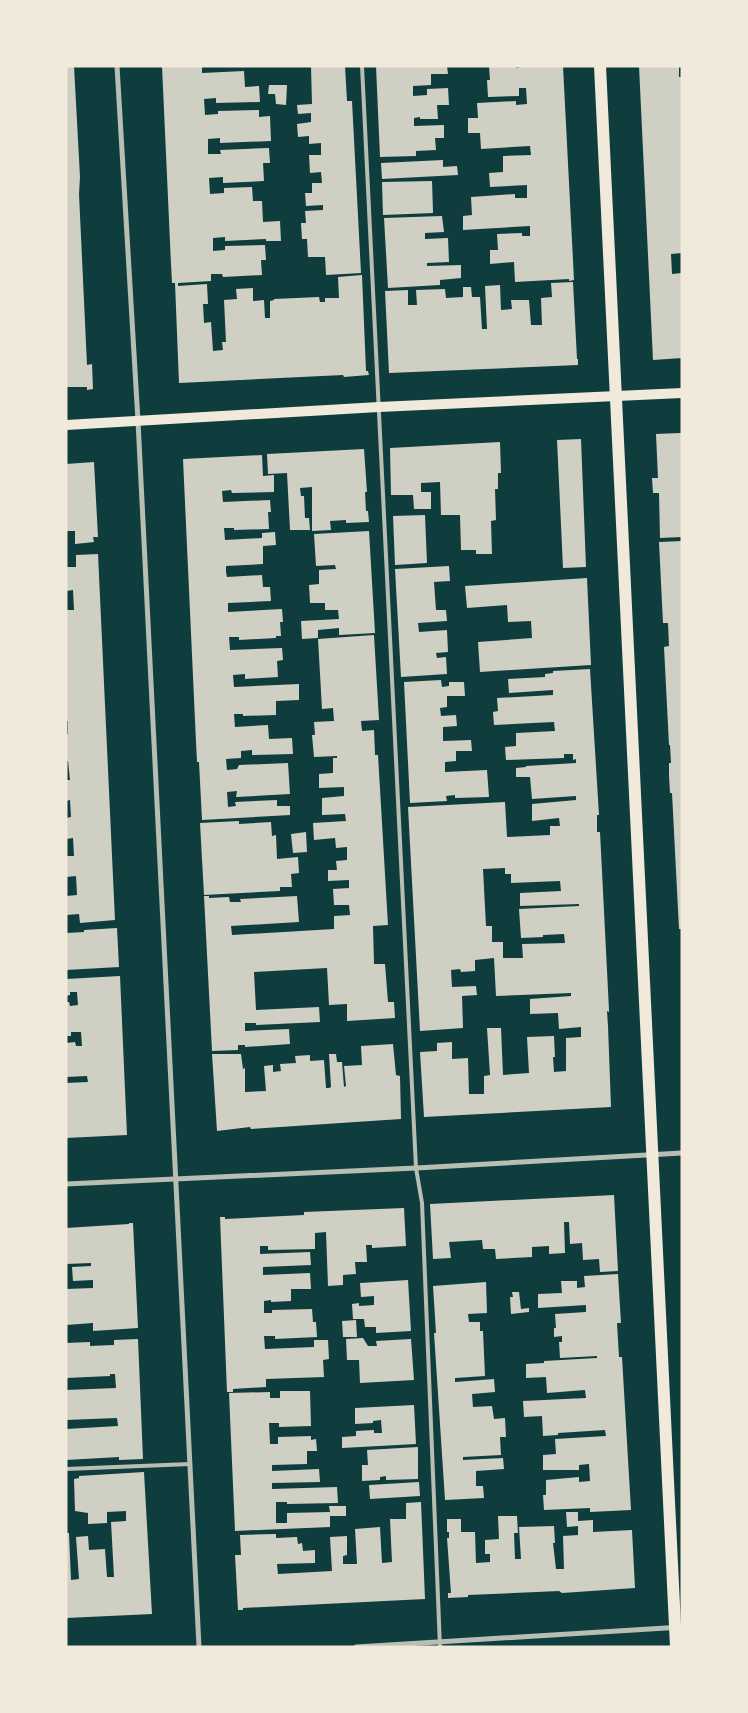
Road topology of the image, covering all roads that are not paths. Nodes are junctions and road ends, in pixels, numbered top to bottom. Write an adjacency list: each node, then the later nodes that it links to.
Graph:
1 (117, 66): 7 (street)
2 (362, 66): 6 (lane)
3 (600, 66): 5 (main road)
4 (682, 393): 5 (main road)
5 (615, 396): 6 (main road); 10 (main road)
6 (379, 407): 7 (main road); 11 (lane)
7 (138, 421): 8 (main road); 12 (street)
8 (66, 424)
9 (682, 1152): 10 (street)
10 (653, 1154): 11 (street); 16 (main road)
11 (416, 1168): 12 (street); 17 (lane)
12 (176, 1179): 13 (street); 14 (street)
13 (66, 1184)
14 (190, 1464): 15 (lane); 18 (street)
15 (66, 1469)
16 (678, 1628): 17 (street); 20 (main road)
17 (440, 1644): 19 (street)
18 (199, 1647)
19 (356, 1647)
20 (676, 1647)

